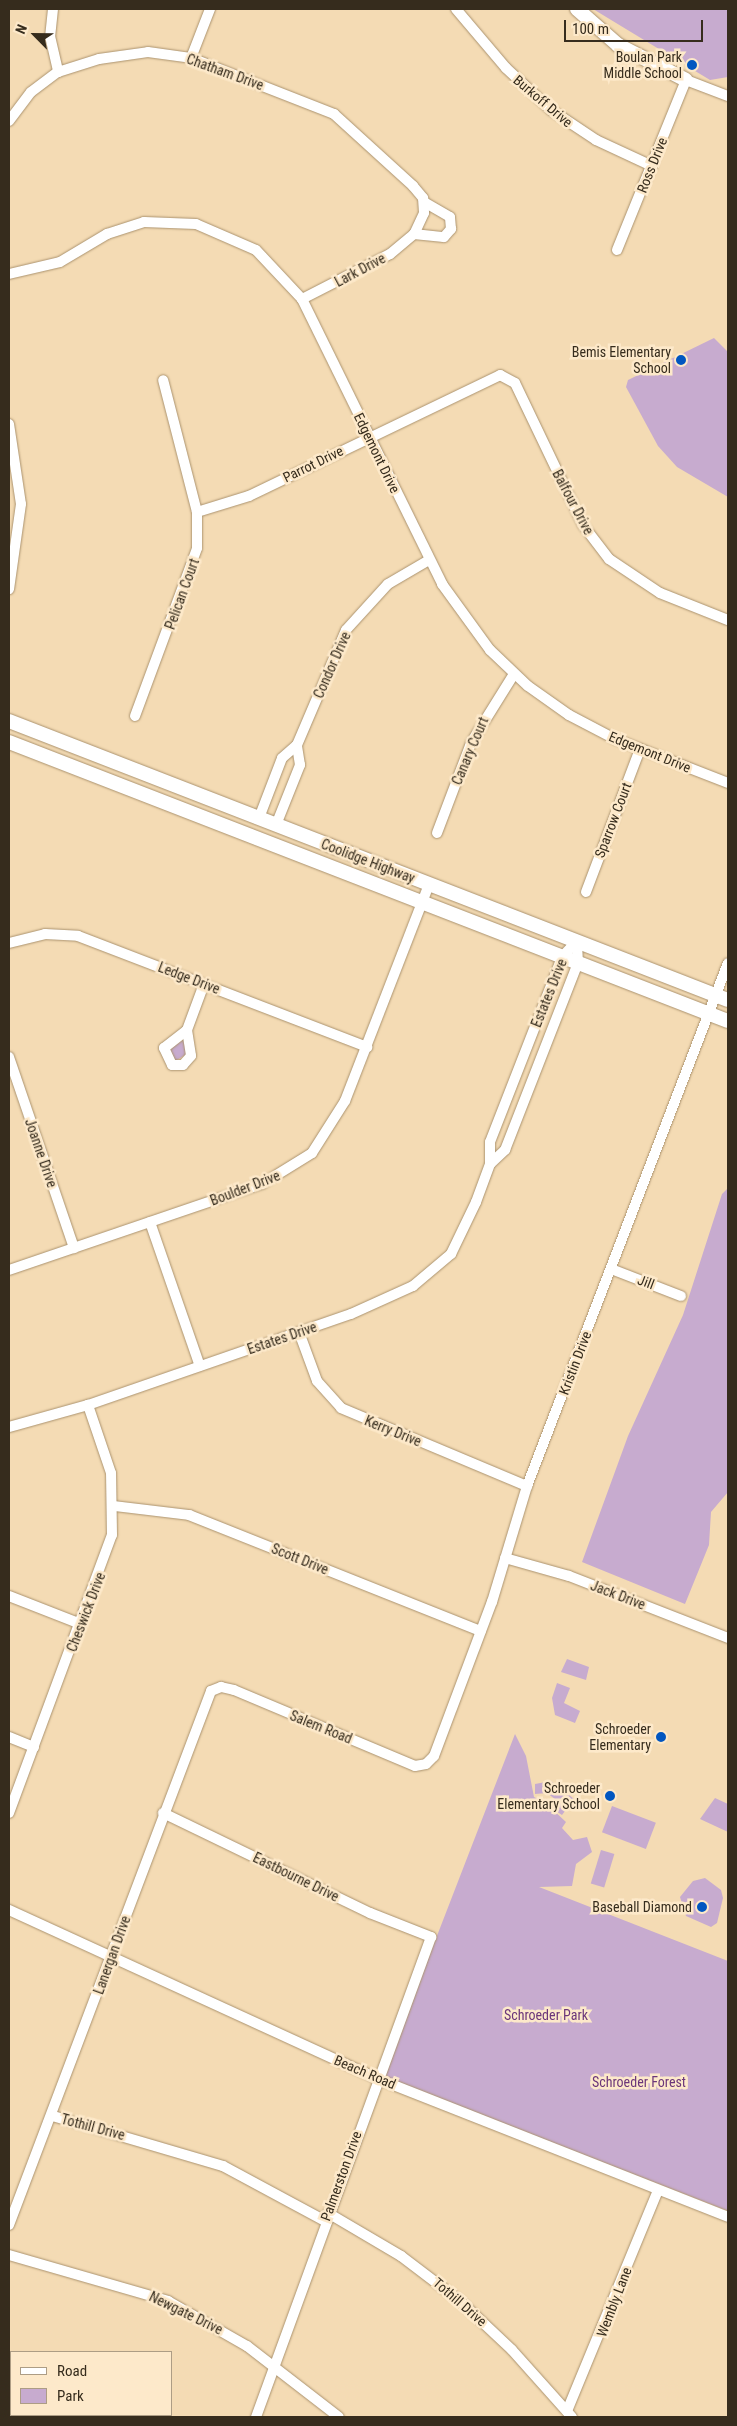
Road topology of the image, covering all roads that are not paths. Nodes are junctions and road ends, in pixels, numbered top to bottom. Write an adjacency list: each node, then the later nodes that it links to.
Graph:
1 (53, 9): 6 (street)
2 (210, 9): 5 (street)
3 (456, 9): 10 (street, Burkoff Drive)
4 (576, 9): 7 (main road)
5 (191, 58): 6 (street, Chatham Drive); 11 (street, Chatham Drive)
6 (58, 72): 9 (street, Chatham Drive)
7 (686, 80): 8 (street); 10 (street, Ross Drive)
8 (728, 96)
9 (9, 121)
10 (652, 166): 13 (street, Ross Drive)
11 (424, 202): 12 (street, Lark Drive); 12 (street, Chatham Drive)
12 (414, 234): 15 (street, Lark Drive)
13 (617, 250)
14 (9, 274): 15 (street, Edgemont Drive)
15 (302, 299): 19 (street, Edgemont Drive)
16 (507, 377): 19 (street, Parrot Drive); 23 (street, Balfour Drive)
17 (163, 380): 20 (street, Pelican Court)
18 (9, 424): 22 (street)
19 (369, 437): 20 (street, Parrot Drive); 21 (street, Edgemont Drive)
20 (197, 512): 25 (street, Pelican Court)
21 (429, 560): 24 (street, Edgemont Drive); 28 (street, Condor Drive)
22 (9, 589)
23 (728, 620)
24 (514, 674): 29 (street, Edgemont Drive); 33 (street, Canary Court)
25 (135, 716)
26 (9, 721): 31 (main road, Coolidge Highway)
27 (9, 742): 36 (main road, Coolidge Highway)
28 (297, 745): 31 (street, Condor Drive); 32 (street, Condor Drive)
29 (640, 749): 30 (street, Edgemont Drive); 35 (street, Sparrow Court)
30 (728, 783)
31 (259, 818): 32 (main road, Coolidge Highway)
32 (276, 825): 34 (main road, Coolidge Highway)
33 (437, 833)
34 (430, 884): 36 (street, Boulder Drive); 37 (main road, Coolidge Highway)
35 (586, 892)
36 (423, 902): 39 (main road, Coolidge Highway); 47 (street, Boulder Drive)
37 (577, 941): 39 (street, Estates Drive); 40 (street, Estates Drive); 43 (main road, Coolidge Highway)
38 (9, 943): 42 (street, Ledge Drive)
39 (562, 957): 40 (main road, Coolidge Highway); 49 (street, Estates Drive)
40 (578, 963): 44 (main road, Coolidge Highway); 49 (street, Estates Drive)
41 (728, 963): 43 (street, Kristin Drive)
42 (204, 984): 46 (street); 47 (street, Ledge Drive)
43 (722, 998): 44 (street, Kristin Drive)
44 (709, 1013): 45 (main road, Coolidge Highway); 52 (street, Kristin Drive)
45 (728, 1020)
46 (187, 1030)
47 (367, 1047): 50 (street, Boulder Drive)
48 (9, 1057): 51 (street, Joanne Drive)
49 (490, 1164): 55 (street, Estates Drive)
50 (150, 1222): 51 (street, Boulder Drive); 56 (street)
51 (74, 1248): 53 (street, Boulder Drive)
52 (611, 1269): 54 (street, Jill); 59 (street, Kristin Drive)
53 (9, 1270)
54 (681, 1296)
55 (299, 1332): 56 (street, Estates Drive); 59 (street, Kerry Drive)
56 (200, 1366): 57 (street, Estates Drive)
57 (88, 1405): 58 (street, Estates Drive); 60 (street, Cheswick Drive)
58 (9, 1427)
59 (528, 1486): 61 (street, Kristin Drive)
60 (114, 1506): 63 (street, Cheswick Drive); 64 (street, Scott Drive)
61 (505, 1558): 64 (street, Kristin Drive); 65 (street, Jack Drive)
62 (9, 1596): 63 (street)
63 (81, 1624): 68 (street, Cheswick Drive)
64 (481, 1631): 69 (street, Kristin Drive)
65 (728, 1638)
66 (216, 1687): 69 (street, Salem Road); 71 (street, Lanergan Drive)
67 (9, 1737): 68 (street)
68 (34, 1747): 70 (street, Cheswick Drive)
69 (426, 1764)
70 (9, 1813)
71 (163, 1813): 73 (street, Eastbourne Drive); 74 (street, Lanergan Drive)
72 (9, 1910): 74 (street, Beach Road)
73 (430, 1937): 75 (street, Palmerston Drive)
74 (112, 1956): 75 (street, Beach Road); 76 (street, Lanergan Drive)
75 (378, 2079): 77 (street, Beach Road); 78 (street, Palmerston Drive)
76 (53, 2116): 78 (street, Tothill Drive); 80 (street, Lanergan Drive)
77 (658, 2190): 79 (street, Beach Road); 83 (street, Wembly Lane)
78 (326, 2217): 82 (street, Palmerston Drive); 83 (street, Tothill Drive)
79 (728, 2217)
80 (9, 2225)
81 (9, 2255): 82 (street, Newgate Drive)
82 (273, 2368): 84 (street, Palmerston Drive); 85 (street, Newgate Drive)
83 (569, 2414)
84 (256, 2417)
85 (339, 2417)

